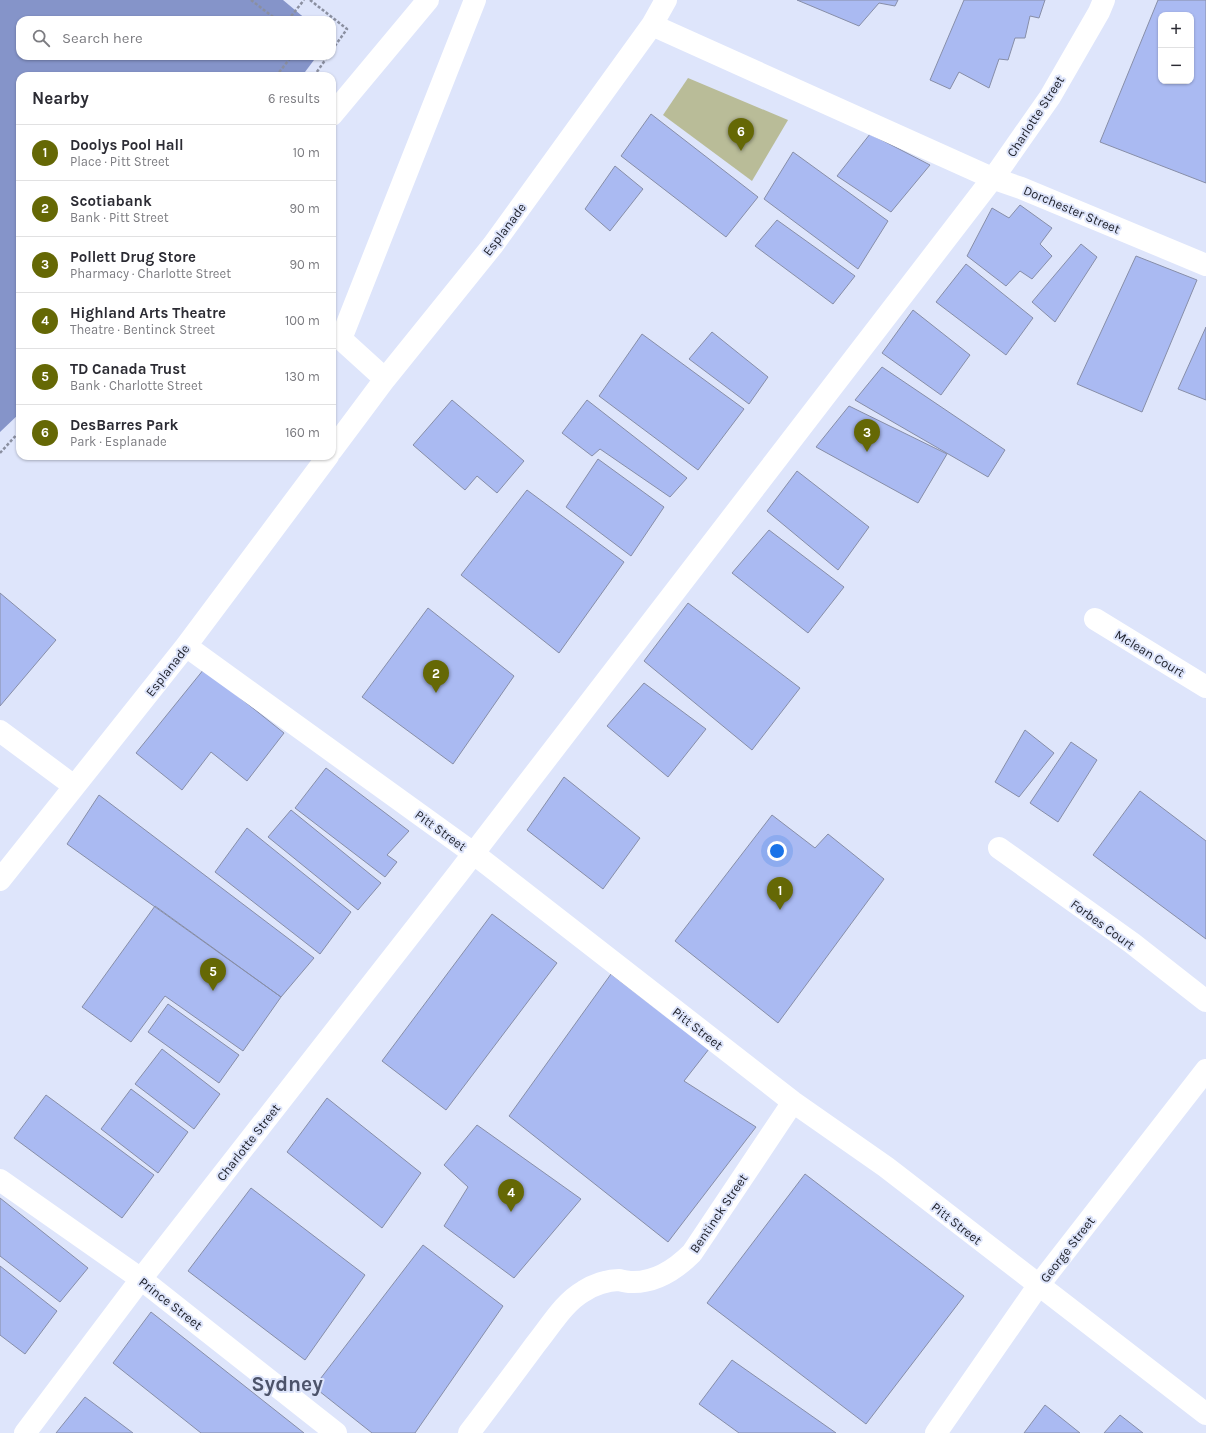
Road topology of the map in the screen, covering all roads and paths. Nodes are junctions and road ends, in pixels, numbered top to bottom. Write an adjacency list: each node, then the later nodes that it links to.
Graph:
1 (251, 0): 8 (path)
2 (304, 0): 9 (path)
3 (310, 0): 10 (path)
4 (428, 0): 18 (street)
5 (475, 0): 21 (street)
6 (666, 0): 12 (street, Esplanade)
7 (1104, 0): 19 (street, Charlotte Street)
8 (272, 16)
9 (291, 16)
10 (330, 16)
11 (336, 20): 13 (path)
12 (652, 25): 19 (street, Dorchester Street); 21 (street, Esplanade)
13 (336, 44)
14 (289, 60): 16 (path)
15 (325, 60): 17 (path)
16 (279, 72)
17 (317, 72)
18 (336, 110)
19 (992, 178): 20 (street, Dorchester Street); 32 (street, Charlotte Street)
20 (1206, 265)
21 (385, 379): 23 (street, Esplanade)
22 (16, 435): 24 (path)
23 (336, 445)
24 (0, 453)
25 (325, 460): 27 (street, Esplanade)
26 (1095, 619): 28 (street, Mclean Court)
27 (186, 646): 30 (street, Esplanade); 32 (street, Pitt Street)
28 (1206, 687)
29 (0, 731): 30 (street)
30 (74, 786): 33 (street, Esplanade)
31 (999, 848): 34 (street, Forbes Court)
32 (473, 853): 36 (street, Pitt Street); 38 (street, Charlotte Street)
33 (0, 880)
34 (1206, 1001)
35 (1206, 1070): 39 (street, George Street)
36 (793, 1102): 39 (street, Pitt Street); 43 (street, Bentinck Street)
37 (0, 1180): 38 (street, Prince Street)
38 (141, 1279): 41 (street, Charlotte Street); 42 (street, Prince Street)
39 (1038, 1286): 40 (street, Pitt Street); 44 (street, George Street)
40 (1206, 1414)
41 (26, 1433)
42 (336, 1433)
43 (469, 1433)
44 (936, 1433)

